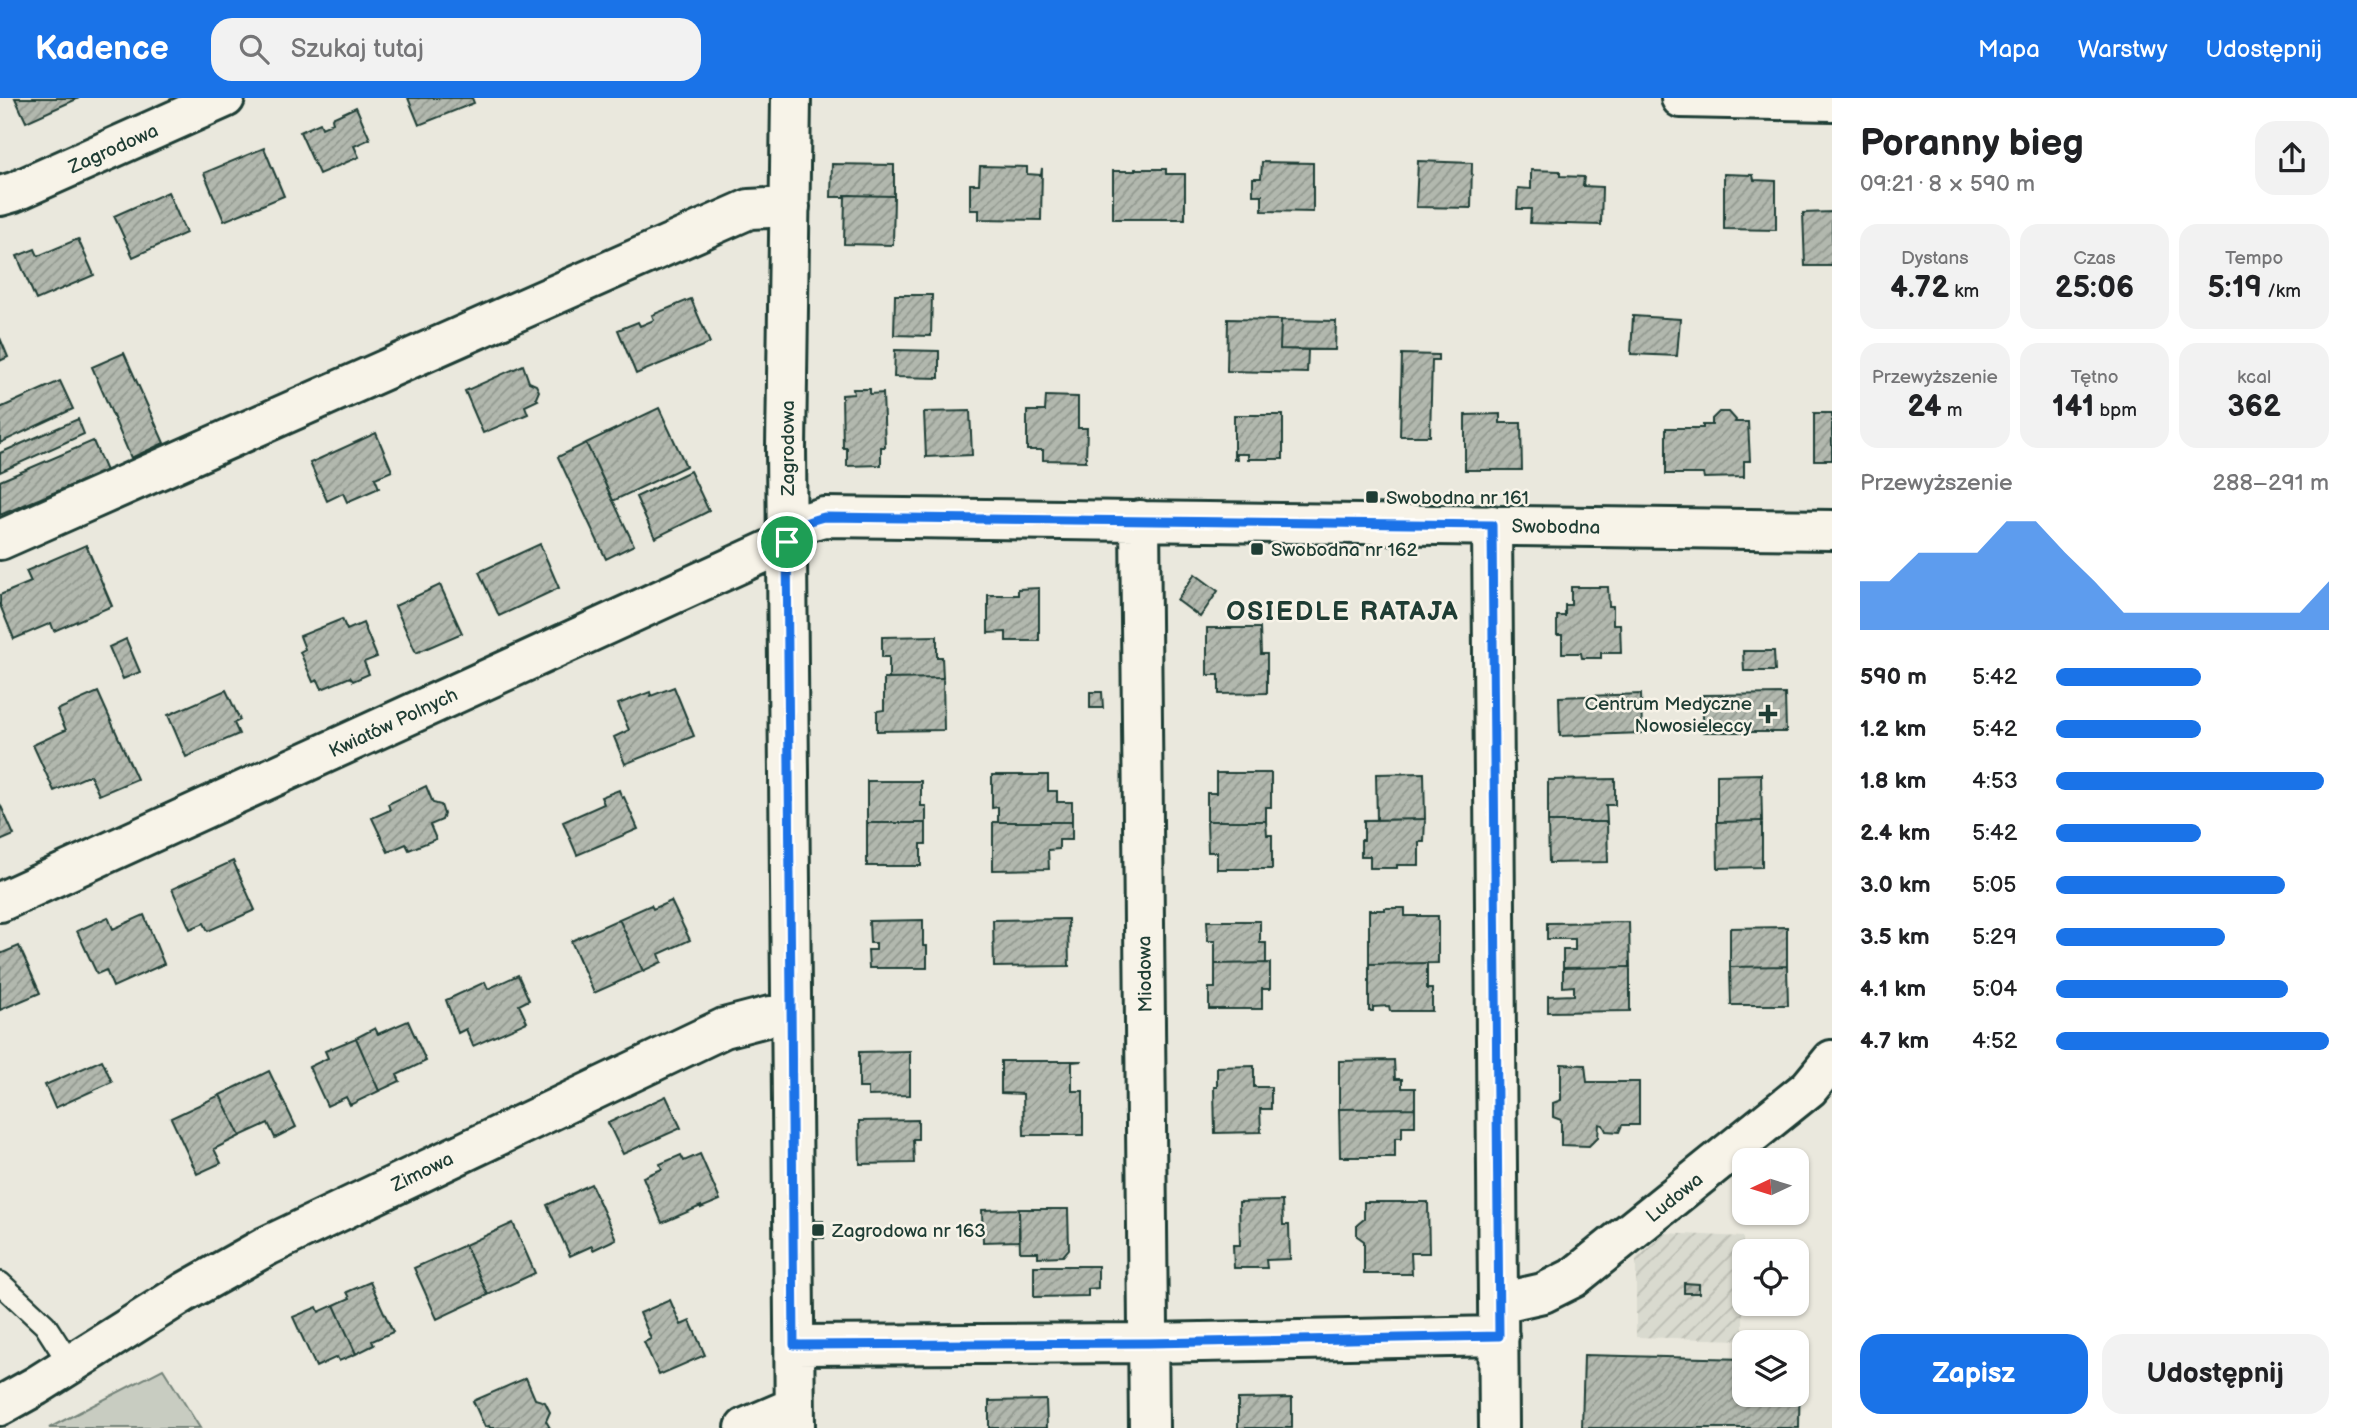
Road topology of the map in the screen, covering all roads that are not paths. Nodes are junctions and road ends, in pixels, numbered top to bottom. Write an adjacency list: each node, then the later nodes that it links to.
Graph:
1 (225, 98): 5 (street, Zagrodowa)
2 (792, 98): 6 (street, Zagrodowa)
3 (1681, 98): 4 (street)
4 (1832, 101)
5 (0, 196)
6 (790, 208): 10 (street); 11 (street, Zagrodowa)
7 (1140, 520): 8 (street, Swobodna); 11 (street, Swobodna); 17 (street, Miodowa)
8 (1492, 525): 9 (street, Swobodna); 16 (street)
9 (1832, 530)
10 (0, 540)
11 (787, 542): 12 (street, Kwiatów Polnych); 13 (street, Zagrodowa)
12 (0, 902)
13 (790, 1016): 18 (street, Zagrodowa); 19 (street, Zimowa)
14 (1832, 1060): 16 (street, Ludowa)
15 (0, 1283): 19 (lane)
16 (1499, 1320): 17 (street, Ludowa); 24 (street)
17 (1149, 1343): 18 (street, Ludowa); 23 (street, Miodowa)
18 (794, 1345): 21 (street, Zagrodowa)
19 (70, 1364): 20 (street, Zimowa)
20 (0, 1406)
21 (794, 1417): 22 (street)
22 (745, 1428)
23 (1149, 1428)
24 (1499, 1428)

